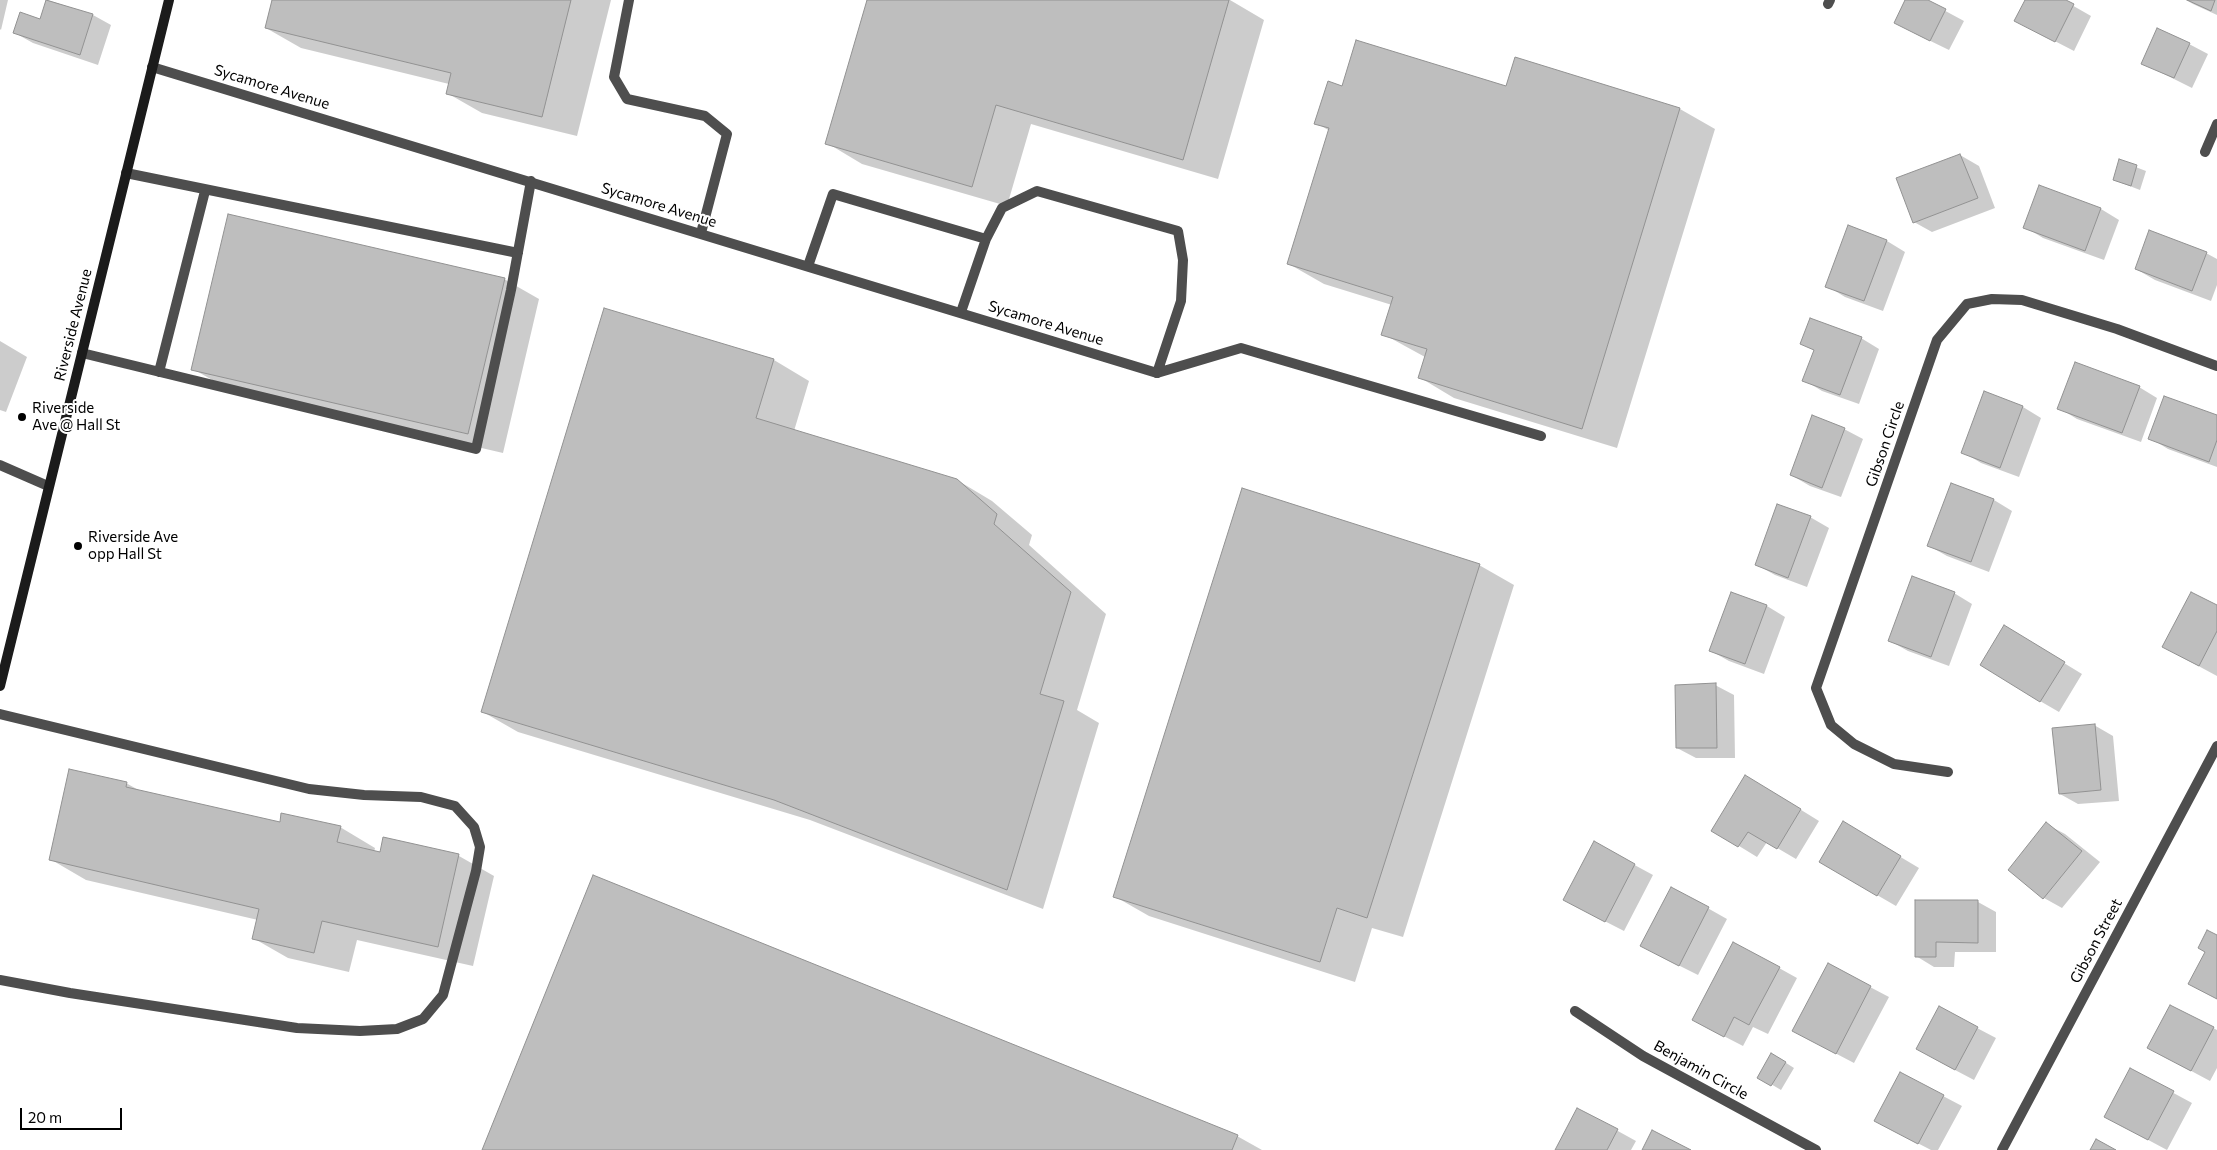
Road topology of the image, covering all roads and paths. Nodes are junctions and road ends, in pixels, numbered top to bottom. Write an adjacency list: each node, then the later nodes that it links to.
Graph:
1 (169, 0): 3 (main road, Riverside Avenue)
2 (629, 0): 9 (street)
3 (152, 67): 6 (main road, Riverside Avenue); 7 (street, Sycamore Avenue)
4 (2217, 124): 5 (street)
5 (2205, 152)
6 (126, 173): 8 (street); 14 (main road, Riverside Avenue)
7 (531, 181): 9 (street, Sycamore Avenue); 11 (street)
8 (205, 191): 11 (street); 16 (street)
9 (701, 233): 12 (street, Sycamore Avenue)
10 (986, 240): 12 (street); 13 (street); 17 (street)
11 (518, 253): 16 (street)
12 (808, 266): 13 (street, Sycamore Avenue)
13 (961, 312): 17 (street, Sycamore Avenue)
14 (82, 353): 16 (street); 20 (main road, Riverside Avenue)
15 (2217, 366): 24 (street, Gibson Circle)
16 (159, 372)
17 (1157, 373): 18 (street)
18 (1542, 436)
19 (0, 465): 20 (street)
20 (48, 486): 21 (main road, Riverside Avenue)
21 (0, 686)
22 (0, 714): 25 (street)
23 (2217, 746): 28 (street, Gibson Street)
24 (1948, 772)
25 (0, 980)
26 (1575, 1011): 27 (street, Benjamin Circle)
27 (1816, 1150)
28 (2002, 1150)

